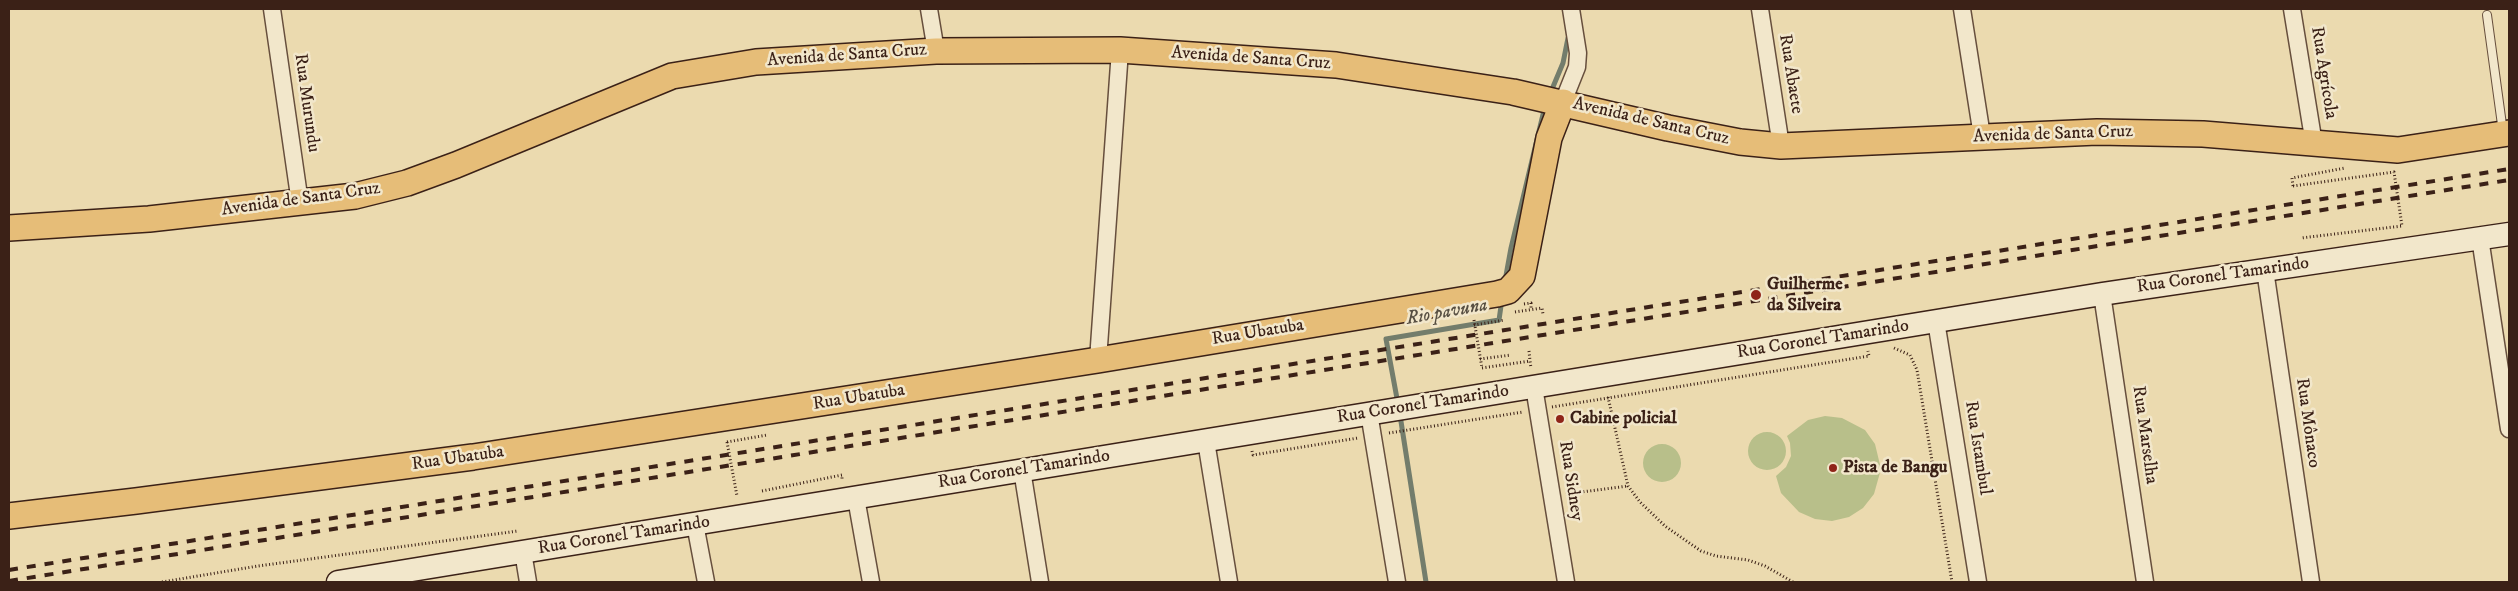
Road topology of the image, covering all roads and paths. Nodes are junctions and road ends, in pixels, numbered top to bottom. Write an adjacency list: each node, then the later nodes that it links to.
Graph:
1 (272, 9): 16 (street, Rua Murundu)
2 (929, 9): 8 (street)
3 (1571, 9): 10 (street)
4 (1760, 9): 14 (street, Rua Abaete)
5 (1962, 9): 12 (street)
6 (2292, 9): 13 (street, Rua Agrícola)
7 (2487, 15): 11 (lane)
8 (936, 50): 9 (main road, Avenida de Santa Cruz); 16 (main road, Avenida de Santa Cruz)
9 (1120, 50): 10 (main road, Avenida de Santa Cruz); 33 (street)
10 (1563, 102): 14 (main road, Avenida de Santa Cruz); 33 (main road, Rua Ubatuba)
11 (2506, 133): 13 (main road, Avenida de Santa Cruz)
12 (1982, 136): 13 (main road, Avenida de Santa Cruz); 14 (main road, Avenida de Santa Cruz)
13 (2314, 144)
14 (1781, 146)
15 (2348, 167): 19 (path, bridge)
16 (300, 203): 17 (main road, Avenida de Santa Cruz)
17 (9, 228)
18 (2509, 234): 20 (main road, Rua Coronel Tamarindo)
19 (2301, 238)
20 (2480, 238): 21 (main road, Rua Coronel Tamarindo); 41 (street)
21 (2265, 270): 22 (main road, Rua Coronel Tamarindo); 64 (street, Rua Mônaco)
22 (2102, 294): 27 (main road, Rua Coronel Tamarindo); 63 (street, Rua Marselha)
23 (1514, 312): 24 (path)
24 (1543, 314)
25 (1474, 320): 28 (path, bridge)
26 (1505, 320): 28 (path)
27 (1936, 321): 37 (main road, Rua Coronel Tamarindo); 62 (street, Rua Istambul)
28 (1474, 326): 34 (path, bridge)
29 (1887, 348): 61 (path)
30 (1878, 350): 38 (path)
31 (1529, 352): 35 (path)
32 (1511, 355): 34 (path)
33 (1098, 360): 49 (main road, Rua Ubatuba)
34 (1480, 360): 36 (path, bridge)
35 (1530, 361)
36 (1511, 364)
37 (1534, 387): 39 (main road, Rua Coronel Tamarindo); 47 (street, Rua Sidney)
38 (1608, 394): 40 (path); 45 (path)
39 (1369, 414): 42 (main road, Rua Coronel Tamarindo); 58 (street)
40 (1554, 414)
41 (2509, 429)
42 (1206, 440): 44 (main road, Rua Coronel Tamarindo); 57 (street)
43 (728, 442): 46 (path, bridge)
44 (1022, 470): 48 (main road, Rua Coronel Tamarindo); 56 (street)
45 (1628, 486): 47 (path); 60 (path)
46 (737, 496)
47 (1552, 496): 59 (street, Rua Sidney)
48 (856, 498): 50 (main road, Rua Coronel Tamarindo); 55 (street)
49 (9, 516)
50 (695, 524): 51 (main road, Rua Coronel Tamarindo); 54 (street)
51 (523, 552): 52 (main road, Rua Coronel Tamarindo); 53 (street)
52 (338, 582)
53 (528, 582)
54 (706, 582)
55 (871, 582)
56 (1040, 582)
57 (1229, 582)
58 (1397, 582)
59 (1566, 582)
60 (1793, 582)
61 (1952, 582)
62 (1978, 582)
63 (2145, 582)
64 (2311, 582)

